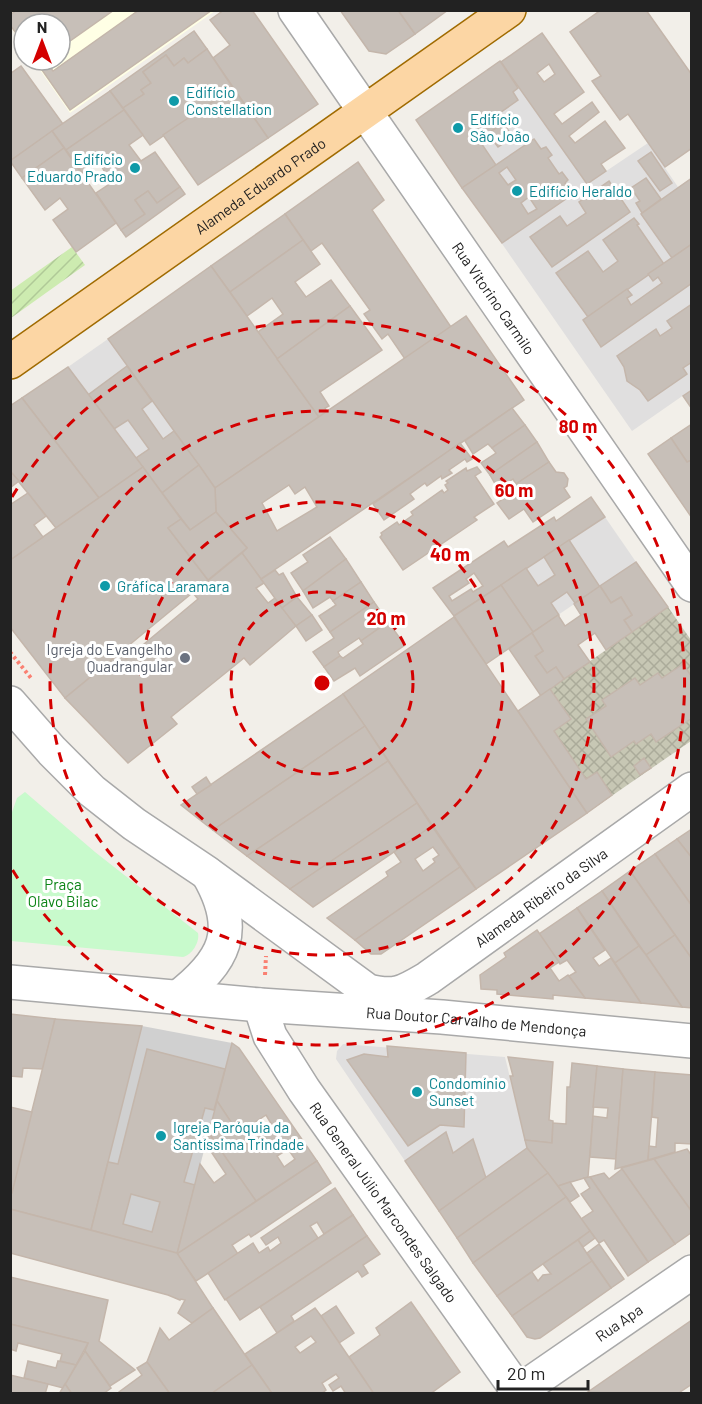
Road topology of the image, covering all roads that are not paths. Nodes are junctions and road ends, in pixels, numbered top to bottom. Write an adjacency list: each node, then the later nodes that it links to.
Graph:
1 (295, 10): 3 (street, Rua Vitorino Carmilo)
2 (509, 10): 3 (main road, Alameda Eduardo Prado)
3 (366, 111): 4 (main road, Alameda Eduardo Prado); 5 (street, Rua Vitorino Carmilo)
4 (10, 362)
5 (692, 585)
6 (12, 710): 8 (street)
7 (692, 789): 9 (street, Alameda Ribeiro da Silva)
8 (207, 873): 9 (street, Alameda Ribeiro da Silva); 11 (street)
9 (428, 978): 13 (street)
10 (10, 982): 11 (street)
11 (177, 998): 12 (street)
12 (260, 1005): 13 (street, Rua Doutor Carvalho de Mendonça); 16 (street, Rua General Júlio Marcondes Salgado)
13 (441, 1017): 14 (street, Rua Doutor Carvalho de Mendonça)
14 (692, 1041)
15 (692, 1272): 16 (street, Rua Apa)
16 (518, 1393)

